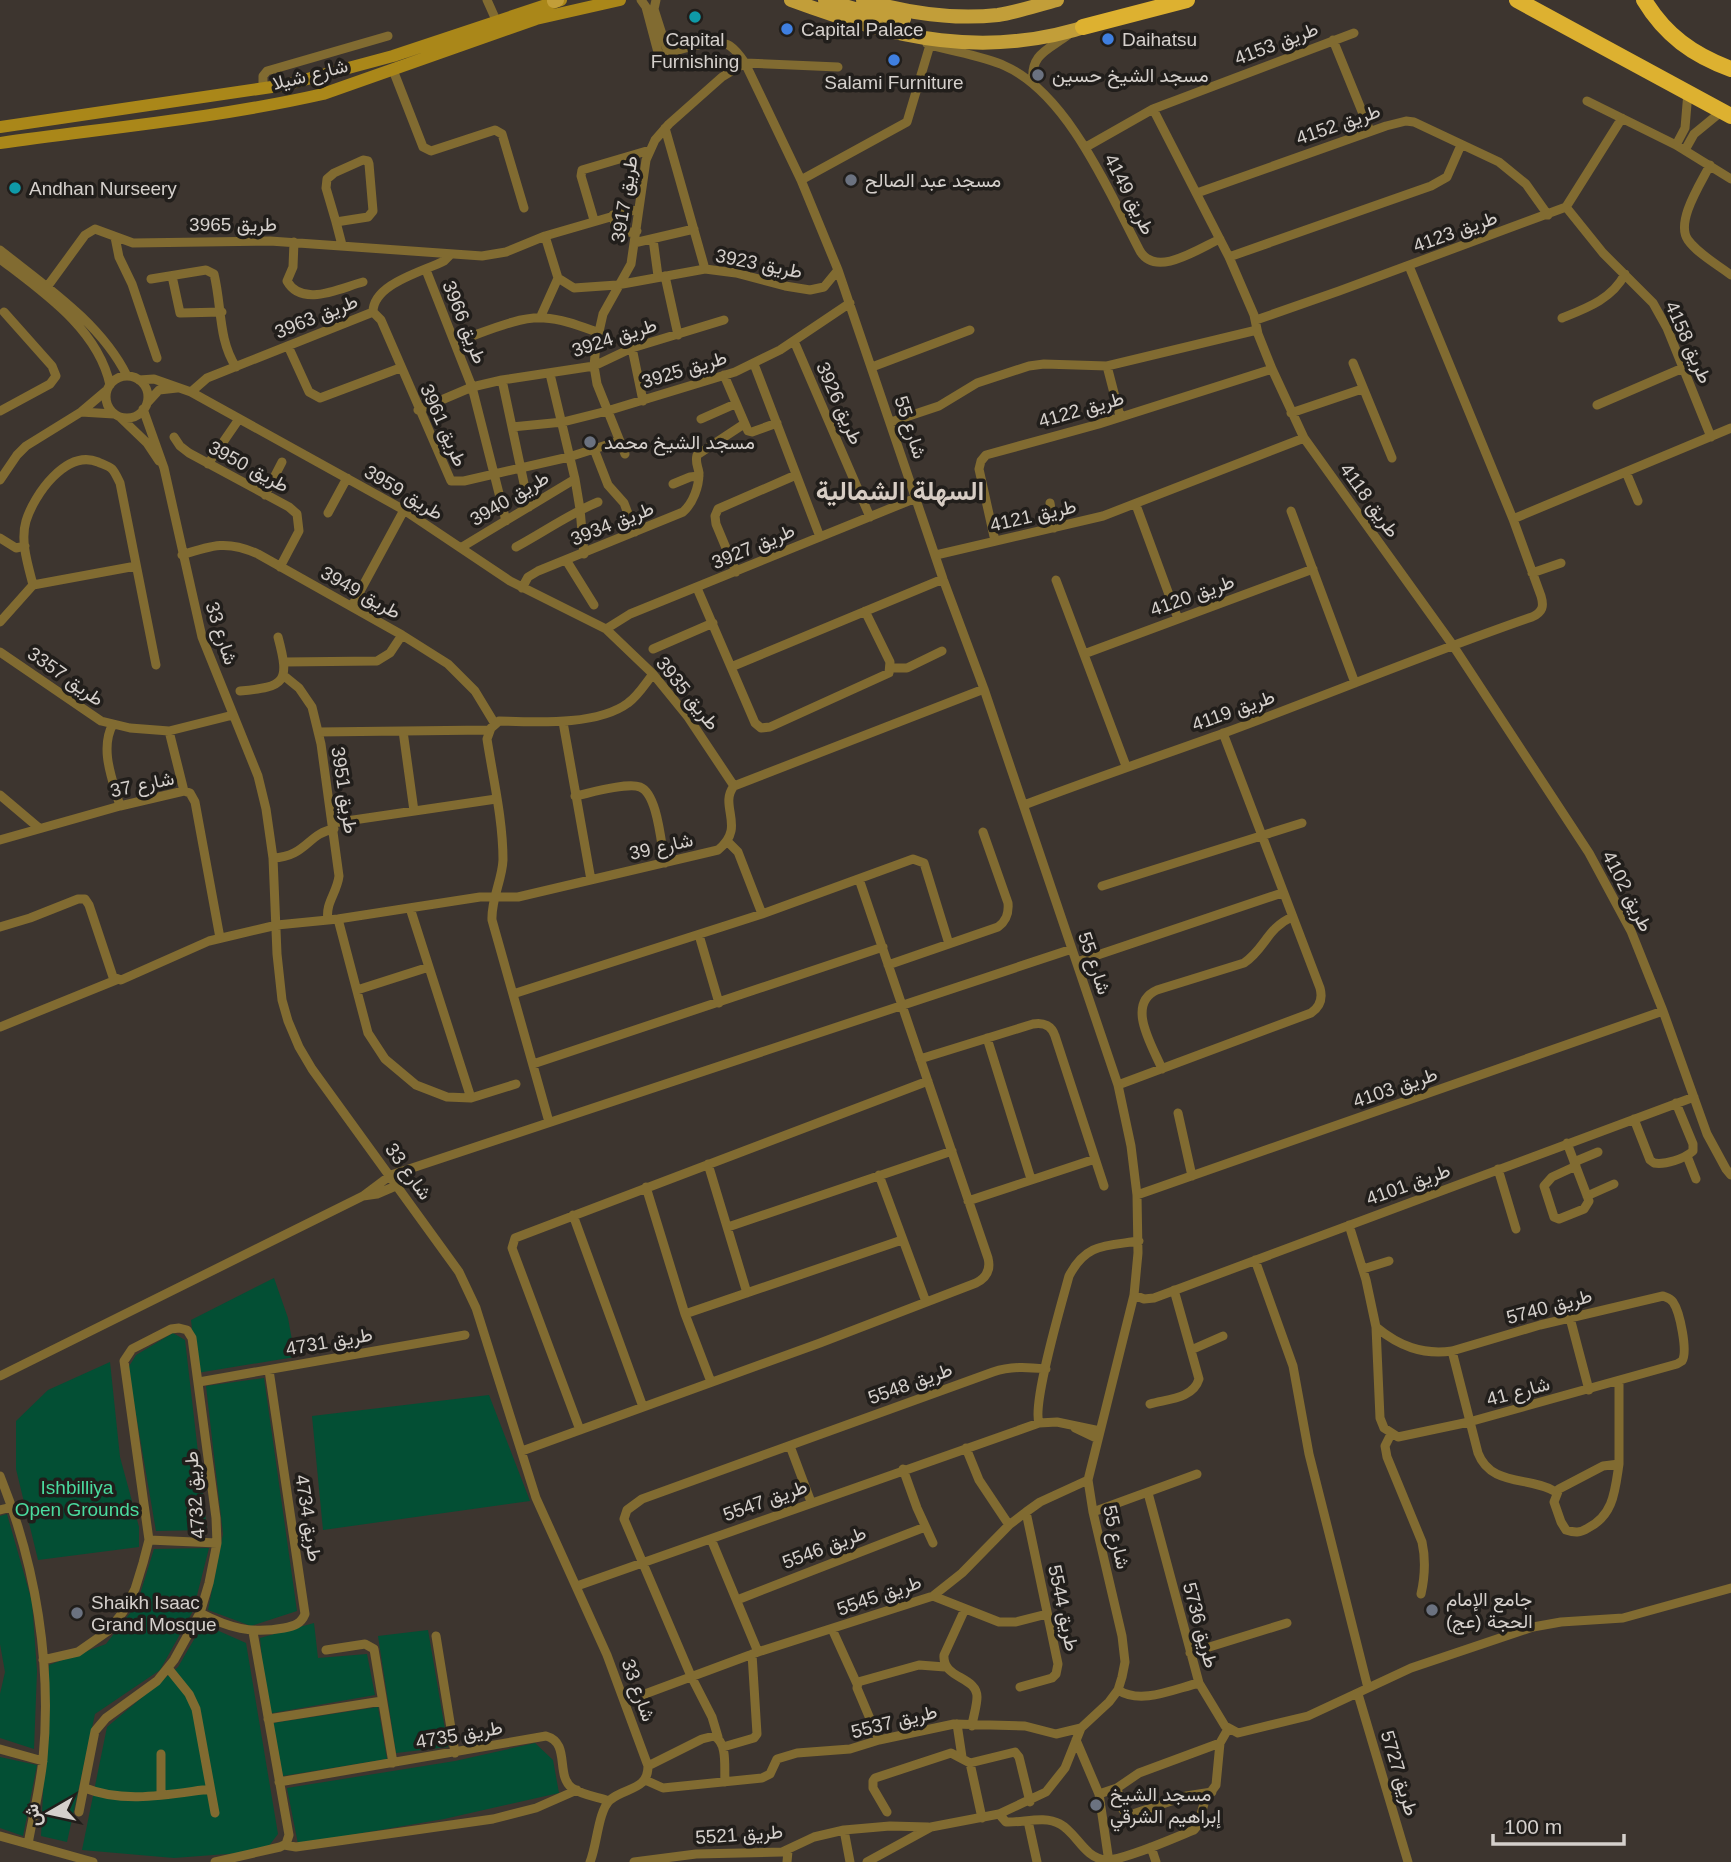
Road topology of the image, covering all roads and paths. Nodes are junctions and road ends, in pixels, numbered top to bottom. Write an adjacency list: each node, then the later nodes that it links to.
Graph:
1 (487, 0): 15 (street)
2 (557, 0): 15 (main road, شارع شيلا)
3 (621, 0): 26 (main road, شارع شيلا)
4 (641, 0): 22 (street)
5 (656, 0): 22 (street)
6 (791, 0): 19 (main road)
7 (825, 0): 14 (main road)
8 (863, 0): 14 (main road)
9 (1057, 0): 14 (main road)
10 (1161, 0): 16 (main road)
11 (1187, 0): 16 (highway)
12 (1517, 0): 29 (highway)
13 (1644, 0): 25 (highway)
14 (937, 15)
15 (496, 20): 28 (main road, شارع شيلا)
16 (1079, 28): 19 (main road); 27 (street)
17 (1353, 33): 20 (street, طريق 4153)
18 (387, 36): 28 (street)
19 (908, 37): 21 (street, طريق 4149)
20 (1333, 40): 31 (street, طريق 4153); 36 (street, طريق 4153)
21 (930, 44): 27 (street, طريق 4149); 44 (street)
22 (664, 55): 23 (street, شارع 55)
23 (745, 63): 24 (street); 35 (street, طريق 3917); 44 (street, شارع 55)
24 (838, 67)
25 (1731, 69)
26 (393, 70): 37 (main road, شارع شيلا); 47 (street)
27 (1033, 82): 39 (street, طريق 4149)
28 (263, 89): 34 (main road, شارع شيلا)
29 (1688, 92): 32 (highway); 40 (street)
30 (1587, 101): 33 (street)
31 (1153, 110): 39 (street, طريق 4153); 45 (street)
32 (1726, 113): 40 (street)
33 (1622, 118): 40 (street); 46 (street)
34 (0, 127)
35 (665, 128): 41 (street, طريق 3917); 53 (street)
36 (1370, 131): 38 (street, طريق 4152); 45 (street, طريق 4152)
37 (0, 143)
38 (1461, 145): 50 (street, طريق 4152); 64 (street)
39 (1086, 147): 58 (street, طريق 4149)
40 (1681, 148): 42 (street)
41 (650, 150): 48 (street, طريق 3917); 51 (street)
42 (1710, 164): 43 (street); 71 (street)
43 (1731, 179)
44 (801, 180): 69 (street, شارع 55)
45 (1197, 193): 58 (street)
46 (1566, 207): 50 (street, طريق 4123); 70 (street, طريق 4158)
47 (524, 208)
48 (638, 209): 49 (street); 54 (street, طريق 3917)
49 (613, 215): 51 (street); 54 (street)
50 (1548, 215): 66 (street, طريق 4123)
51 (594, 220): 55 (street)
52 (336, 222): 52 (street); 61 (street)
53 (694, 229): 57 (street); 67 (street)
54 (637, 231): 60 (street, طريق 3917)
55 (545, 236): 63 (street); 74 (street)
56 (115, 237): 59 (street, طريق 3965); 78 (street, طريق 3965); 94 (street)
57 (653, 239): 60 (street); 73 (street)
58 (1220, 239): 64 (street)
59 (294, 242): 61 (street, طريق 3965); 76 (street)
60 (634, 243): 77 (street, طريق 3917)
61 (342, 245): 63 (street, طريق 3965)
62 (0, 250): 78 (street)
63 (451, 254): 68 (street, طريق 3963)
64 (1229, 257): 86 (street)
65 (0, 259): 110 (street)
66 (1409, 266): 86 (street, طريق 4123); 166 (street)
67 (705, 269): 69 (street, طريق 3923); 73 (street, طريق 3923)
68 (426, 270): 82 (street, طريق 3963); 91 (street, طريق 3966)
69 (838, 270): 79 (street, شارع 55)
70 (1625, 274): 84 (street); 102 (street, طريق 4158)
71 (1731, 275)
72 (172, 276): 75 (street); 81 (street); 81 (street)
73 (662, 276): 77 (street, طريق 3923); 89 (street)
74 (558, 278): 77 (street, طريق 3923); 83 (street)
75 (151, 279)
76 (363, 282)
77 (617, 285): 88 (street, طريق 3917)
78 (47, 288): 107 (street)
79 (850, 303): 90 (street, طريق 3925); 101 (street, شارع 55)
80 (4, 312): 120 (street)
81 (222, 312): 99 (street)
82 (373, 312): 92 (street, طريق 3963); 100 (street, طريق 3961)
83 (540, 318): 88 (street); 91 (street)
84 (1562, 318)
85 (724, 320): 89 (street, طريق 3924)
86 (1256, 325): 98 (street, طريق 4123); 103 (street)
87 (970, 330): 101 (street)
88 (597, 332): 97 (street, طريق 3917)
89 (678, 335): 93 (street, طريق 3924)
90 (794, 341): 96 (street, طريق 3925); 165 (street, طريق 3926)
91 (455, 342): 111 (street, طريق 3966)
92 (288, 346): 99 (street, طريق 3963); 100 (street)
93 (632, 348): 97 (street, طريق 3924); 115 (street)
94 (157, 358)
95 (1353, 363): 112 (street)
96 (754, 364): 106 (street, طريق 3925); 130 (street)
97 (594, 366): 104 (street, طريق 3924); 121 (street, طريق 3917)
98 (1107, 366): 125 (street); 129 (street, طريق 4123)
99 (236, 367): 105 (street, طريق 3963)
100 (400, 368): 119 (street, طريق 3961)
101 (872, 368): 129 (street, شارع 55)
102 (1683, 368): 117 (street); 135 (street, طريق 4158)
103 (1272, 369): 123 (street, طريق 4118); 125 (street, طريق 4122)
104 (550, 374): 109 (street, طريق 3924); 128 (street, طريق 3940)
105 (215, 375): 113 (street, طريق 3963); 114 (street)
106 (724, 375): 115 (street, طريق 3925); 116 (street)
107 (127, 376): 108 (street); 110 (street)
108 (139, 380): 113 (street, طريق 3959); 118 (street)
109 (502, 380): 111 (street, طريق 3924); 132 (street, طريق 3966)
110 (108, 387): 122 (street); 124 (street)
111 (472, 387): 119 (street, طريق 3924); 147 (street)
112 (1362, 388): 123 (street); 141 (street)
113 (187, 390): 114 (street, طريق 3959); 118 (street)
114 (202, 398): 126 (street, طريق 3959)
115 (643, 401): 121 (street, طريق 3925)
116 (735, 404): 127 (street); 131 (street)
117 (1597, 405)
118 (145, 407): 124 (street); 144 (street, شارع 33)
119 (418, 410): 147 (street, طريق 3961)
120 (0, 411)
121 (607, 411): 128 (street, طريق 3925); 137 (street, طريق 3917)
122 (81, 412): 124 (street); 152 (street)
123 (1291, 413): 136 (street, طريق 4118)
124 (117, 415): 144 (street, شارع 33)
125 (1120, 416): 172 (street, طريق 4122)
126 (239, 419): 143 (street); 150 (street, طريق 3959)
127 (701, 419)
128 (563, 422): 132 (street, طريق 3925); 140 (street, طريق 3940)
129 (891, 422): 155 (street, شارع 55)
130 (777, 423): 131 (street); 148 (street)
131 (744, 424): 149 (street, طريق 3934)
132 (512, 427): 145 (street, طريق 3966)
133 (1731, 428): 135 (street)
134 (174, 437): 143 (street, طريق 3950)
135 (1711, 437): 146 (street)
136 (1304, 438): 159 (street, طريق 4121); 200 (street, طريق 4118)
137 (619, 441): 138 (street, طريق 3961); 139 (street, طريق 3917)
138 (594, 449): 140 (street, طريق 3961); 169 (street)
139 (625, 454)
140 (569, 457): 145 (street, طريق 3961); 151 (street, طريق 3940)
141 (1392, 457)
142 (282, 462): 154 (street)
143 (208, 464): 154 (street, طريق 3950)
144 (164, 468): 177 (street, شارع 33)
145 (521, 469): 147 (street, طريق 3961); 160 (street, طريق 3966)
146 (1626, 472): 156 (street); 166 (street)
147 (495, 475): 167 (street)
148 (796, 475): 170 (street); 184 (street)
149 (699, 476): 153 (street); 169 (street, طريق 3934)
150 (347, 478): 162 (street, طريق 3959); 164 (street)
151 (575, 479): 160 (street, طريق 3940); 161 (street, طريق 3940)
152 (0, 480)
153 (673, 484)
154 (265, 495): 182 (street, طريق 3950)
155 (916, 498): 165 (street, طريق 3927); 178 (street, شارع 55)
156 (1638, 501)
157 (598, 502): 161 (street)
158 (1049, 503): 168 (street)
159 (1136, 505): 168 (street, طريق 4121); 194 (street)
160 (529, 507): 167 (street, طريق 3940)
161 (580, 509): 175 (street); 176 (street, طريق 3940)
162 (404, 510): 174 (street, طريق 3959); 192 (street)
163 (1291, 511): 183 (street)
164 (328, 513)
165 (870, 517): 170 (street, طريق 3927)
166 (1513, 519): 185 (street)
167 (506, 520): 174 (street, طريق 3940)
168 (1054, 528): 172 (street, طريق 4121)
169 (635, 532): 176 (street, طريق 3934)
170 (820, 537): 184 (street, طريق 3927)
171 (0, 538): 173 (street)
172 (995, 541): 178 (street, طريق 4121)
173 (25, 546): 181 (street); 188 (street)
174 (462, 547): 189 (street, طريق 3959)
175 (516, 547)
176 (583, 554): 179 (street, طريق 3934)
177 (182, 555): 182 (street, طريق 3949); 214 (street, شارع 33)
178 (936, 555): 186 (street, شارع 55)
179 (566, 560): 189 (street, طريق 3934); 191 (street)
180 (1561, 563): 185 (street)
181 (136, 566): 188 (street); 206 (street)
182 (280, 566): 192 (street, طريق 3949)
183 (1313, 569): 194 (street, طريق 4120); 211 (street)
184 (736, 572): 190 (street, طريق 3927)
185 (1532, 573): 200 (street)
186 (943, 579): 193 (street); 212 (street, شارع 55)
187 (1056, 580): 204 (street)
188 (33, 585): 195 (street)
189 (522, 588): 197 (street, طريق 3959)
190 (697, 588): 196 (street); 197 (street, طريق 3927)
191 (594, 605)
192 (352, 606): 198 (street, طريق 3949)
193 (865, 611): 207 (street); 208 (street)
194 (1178, 619): 204 (street, طريق 4120)
195 (0, 622)
196 (713, 623): 201 (street); 207 (street)
197 (606, 629): 209 (street, طريق 3935)
198 (402, 635): 205 (street); 219 (street, طريق 3949)
199 (278, 637): 205 (street)
200 (1452, 644): 211 (street, طريق 4119); 264 (street, طريق 4102)
201 (653, 649)
202 (0, 652): 216 (street, طريق 3357)
203 (942, 652): 208 (street)
204 (1084, 654): 222 (street)
205 (285, 662): 210 (street)
206 (156, 665)
207 (731, 667): 208 (street)
208 (891, 668)
209 (653, 674): 215 (street); 223 (street, طريق 3935)
210 (284, 675): 213 (street); 220 (street, طريق 3951)
211 (1355, 683): 221 (street, طريق 4119)
212 (984, 689): 223 (street); 229 (street, شارع 55)
213 (240, 691)
214 (233, 715): 217 (street, طريق 3357); 238 (street, شارع 33)
215 (563, 722): 219 (street); 226 (street)
216 (113, 724): 217 (street, طريق 3357); 228 (street, طريق 3357)
217 (169, 731): 224 (street)
218 (403, 731): 219 (street); 220 (street); 230 (street)
219 (490, 731): 227 (street, طريق 3949)
220 (318, 732): 232 (street, طريق 3951)
221 (1223, 733): 222 (street, طريق 4119); 235 (street)
222 (1126, 766): 229 (street, طريق 4119)
223 (734, 786): 237 (street)
224 (184, 791): 228 (street, شارع 37); 252 (street, شارع 37)
225 (0, 795): 233 (street)
226 (575, 796): 239 (street); 241 (street)
227 (496, 799): 230 (street); 244 (street, طريق 3949)
228 (120, 806): 233 (street, شارع 37)
229 (1024, 806): 255 (street, شارع 55)
230 (414, 811): 232 (street)
231 (1302, 823): 235 (street)
232 (333, 825): 238 (street); 248 (street, طريق 3951)
233 (39, 828): 236 (street, شارع 37)
234 (983, 832): 253 (street)
235 (1261, 837): 242 (street); 243 (street)
236 (0, 840)
237 (728, 842): 239 (street, شارع 39); 246 (street)
238 (273, 858): 249 (street, شارع 33)
239 (665, 863): 241 (street, شارع 39)
240 (859, 878): 246 (street); 253 (street); 254 (street)
241 (591, 880): 244 (street, شارع 39)
242 (1102, 886)
243 (1282, 893): 247 (street); 256 (street)
244 (495, 897): 245 (street, شارع 39); 261 (street, طريق 3949)
245 (410, 908): 248 (street, شارع 39); 258 (street)
246 (762, 914): 251 (street)
247 (1292, 917): 269 (street); 269 (street)
248 (333, 920): 249 (street, شارع 39); 260 (street)
249 (277, 925): 252 (street, شارع 39); 287 (street, شارع 33)
250 (0, 927): 259 (street)
251 (699, 935): 261 (street); 262 (street)
252 (220, 938): 259 (street, شارع 39)
253 (949, 944): 257 (street)
254 (883, 947): 257 (street); 262 (street)
255 (1072, 949): 256 (street, شارع 55); 263 (street)
256 (1077, 962): 272 (street, شارع 55)
257 (888, 964): 263 (street)
258 (429, 967): 260 (street); 274 (street)
259 (116, 979): 265 (street, شارع 39)
260 (357, 990): 274 (street)
261 (513, 994): 268 (street, طريق 3949)
262 (719, 1003): 268 (street)
263 (902, 1005): 267 (street); 278 (street)
264 (1663, 1011): 273 (street, طريق 4102); 289 (street, طريق 4103)
265 (1, 1025)
266 (987, 1038): 267 (street); 283 (street); 292 (street)
267 (920, 1059): 270 (street)
268 (533, 1064): 278 (street, طريق 3949)
269 (1162, 1069): 272 (street)
270 (928, 1081): 280 (street); 284 (street)
271 (516, 1084): 274 (street)
272 (1118, 1085): 297 (street, شارع 55)
273 (1694, 1097): 275 (street, طريق 4101); 290 (street, طريق 4102)
274 (471, 1098)
275 (1676, 1103): 277 (street, طريق 4101); 282 (street)
276 (1178, 1113): 289 (street)
277 (1634, 1119): 279 (street, طريق 4101); 282 (street)
278 (549, 1122): 287 (street)
279 (1567, 1143): 285 (street); 286 (street, طريق 4101)
280 (951, 1151): 288 (street); 300 (street)
281 (1598, 1152): 285 (street)
282 (1687, 1156): 291 (street)
283 (1095, 1158): 292 (street); 295 (street)
284 (708, 1164): 296 (street); 303 (street)
285 (1575, 1164): 299 (street); 299 (street)
286 (1497, 1169): 302 (street, طريق 4101); 304 (street)
287 (391, 1175): 294 (street, شارع 33); 298 (street)
288 (879, 1175): 303 (street); 305 (street)
289 (1192, 1175): 297 (street, طريق 4103)
290 (1731, 1175)
291 (1696, 1179)
292 (1031, 1180): 300 (street)
293 (1614, 1184): 299 (street)
294 (398, 1185): 298 (street); 338 (street, شارع 33)
295 (1104, 1185)
296 (646, 1187): 301 (street); 315 (street)
297 (1137, 1195): 306 (street, شارع 55)
298 (363, 1196): 324 (street)
299 (1587, 1196)
300 (968, 1201): 314 (street)
301 (573, 1215): 330 (street); 333 (street)
302 (1349, 1225): 307 (street, طريق 4101); 309 (street)
303 (727, 1227): 311 (street)
304 (1516, 1229)
305 (902, 1240): 311 (street); 314 (street)
306 (1139, 1241): 312 (street, شارع 55); 322 (street)
307 (1255, 1261): 310 (street, طريق 4101); 380 (street)
308 (1388, 1261): 309 (street)
309 (1363, 1269): 317 (street)
310 (1174, 1290): 312 (street, طريق 4101); 320 (street)
311 (747, 1293): 315 (street)
312 (1134, 1295): 335 (street, شارع 55)
313 (1655, 1297): 316 (street, طريق 5740); 325 (street, شارع 41)
314 (926, 1302): 327 (street)
315 (685, 1314): 327 (street)
316 (1570, 1318): 321 (street, طريق 5740); 328 (street)
317 (1376, 1327): 321 (street); 334 (street)
318 (465, 1335): 323 (street, طريق 4731)
319 (1223, 1336): 320 (street)
320 (1191, 1350): 329 (street)
321 (1452, 1351): 331 (street)
322 (1046, 1369): 332 (street); 336 (street, طريق 5548)
323 (269, 1370): 326 (street, طريق 4731); 368 (street, طريق 4734)
324 (0, 1376)
325 (1619, 1381): 328 (street, شارع 41); 339 (street)
326 (199, 1382): 354 (street, طريق 4732); 355 (street, طريق 4732)
327 (711, 1382): 330 (street)
328 (1589, 1390): 331 (street, شارع 41)
329 (1150, 1404)
330 (643, 1407): 333 (street)
331 (1469, 1422): 334 (street, شارع 41); 344 (street)
332 (1038, 1423): 335 (street, طريق 5547); 337 (street, طريق 5547)
333 (580, 1430): 338 (street)
334 (1391, 1434): 360 (street)
335 (1099, 1435): 343 (street, شارع 55)
336 (790, 1446): 346 (street); 357 (street, طريق 5548)
337 (966, 1448): 340 (street, طريق 5547); 351 (street)
338 (522, 1451): 358 (street, شارع 33)
339 (1619, 1464): 344 (street); 344 (street)
340 (903, 1469): 346 (street, طريق 5547); 352 (street)
341 (1197, 1474): 345 (street)
342 (0, 1476): 347 (street)
343 (1088, 1480): 349 (street, شارع 55); 350 (street, طريق 5545)
344 (1556, 1492)
345 (1148, 1493): 349 (street); 372 (street, طريق 5736)
346 (811, 1503): 353 (street, طريق 5547)
347 (12, 1507): 348 (street); 373 (street)
348 (0, 1510)
349 (1093, 1511): 381 (street, شارع 55)
350 (1026, 1512): 351 (street, طريق 5545); 365 (street, طريق 5544)
351 (1009, 1525): 361 (street, طريق 5545)
352 (925, 1527): 356 (street); 362 (street, طريق 5546)
353 (711, 1539): 357 (street, طريق 5547); 362 (street)
354 (149, 1540): 355 (street); 373 (street)
355 (217, 1543): 364 (street, طريق 4732)
356 (933, 1543)
357 (641, 1563): 358 (street, طريق 5547); 376 (street)
358 (577, 1586): 384 (street, شارع 33)
359 (1731, 1588): 380 (street)
360 (1421, 1594)
361 (933, 1596): 363 (street); 367 (street, طريق 5545)
362 (737, 1600): 371 (street)
363 (965, 1609): 365 (street); 374 (street)
364 (200, 1613): 368 (street, طريق 4734); 375 (street, طريق 4732)
365 (1047, 1614): 379 (street, طريق 5544)
366 (1287, 1623): 372 (street)
367 (832, 1629): 371 (street, طريق 5545); 377 (street)
368 (253, 1632): 385 (street)
369 (436, 1636): 396 (street)
370 (326, 1650): 383 (street)
371 (755, 1653): 376 (street, طريق 5545); 394 (street)
372 (1190, 1653): 378 (street, طريق 5736)
373 (43, 1660): 398 (street)
374 (945, 1667): 377 (street); 387 (street)
375 (168, 1668): 405 (street, طريق 4732); 407 (street)
376 (691, 1676): 384 (street, طريق 5545); 390 (street)
377 (857, 1684): 391 (street)
378 (1199, 1684): 381 (street, طريق 5736); 389 (street)
379 (1020, 1687)
380 (1368, 1688): 382 (street)
381 (1118, 1690): 388 (street)
382 (1358, 1693): 389 (street); 437 (street, طريق 5727)
383 (382, 1701): 385 (street); 400 (street)
384 (626, 1701): 401 (street, شارع 33)
385 (268, 1719): 403 (street)
386 (957, 1724): 387 (street, طريق 5537); 391 (street, طريق 5537); 399 (street)
387 (972, 1726): 388 (street, طريق 5537)
388 (1081, 1728): 392 (street)
389 (1228, 1729): 393 (street)
390 (718, 1737): 394 (street); 401 (street)
391 (879, 1740): 404 (street, طريق 5537)
392 (1076, 1740): 410 (street); 413 (street)
393 (1220, 1743): 406 (street); 409 (street)
394 (723, 1747): 404 (street)
395 (0, 1749): 398 (street)
396 (455, 1753): 400 (street, طريق 4735); 408 (street, طريق 4735)
397 (161, 1754): 411 (street)
398 (43, 1760): 423 (street)
399 (966, 1760): 413 (street); 415 (street); 418 (street)
400 (393, 1763): 403 (street, طريق 4735)
401 (648, 1766): 402 (street)
402 (645, 1780): 404 (street, طريق 5537); 412 (street)
403 (279, 1782): 424 (street)
404 (725, 1782)
405 (85, 1788): 411 (street); 414 (street, طريق 4732)
406 (1117, 1788): 409 (street); 410 (street)
407 (210, 1789): 411 (street); 416 (street)
408 (577, 1790): 412 (street); 424 (street)
409 (1212, 1792): 425 (street)
410 (1099, 1794): 428 (street)
411 (161, 1795)
412 (609, 1801): 431 (street)
413 (1030, 1802): 417 (street)
414 (79, 1812)
415 (887, 1812)
416 (215, 1813)
417 (999, 1814): 418 (street); 419 (street)
418 (982, 1818): 420 (street)
419 (1028, 1821): 428 (street); 435 (street)
420 (931, 1826): 421 (street, طريق 5521); 427 (street)
421 (844, 1830): 426 (street, طريق 5521); 434 (street)
422 (0, 1836): 423 (street)
423 (28, 1844): 429 (street)
424 (284, 1845): 430 (street)
425 (1151, 1847): 428 (street); 436 (street)
426 (788, 1851): 432 (street, طريق 5521); 433 (street)
427 (871, 1861)
428 (1109, 1861)
429 (93, 1862)
430 (215, 1862)
431 (590, 1862)
432 (634, 1862)
433 (787, 1862)
434 (850, 1862)
435 (1037, 1862)
436 (1156, 1862)
437 (1408, 1862)

